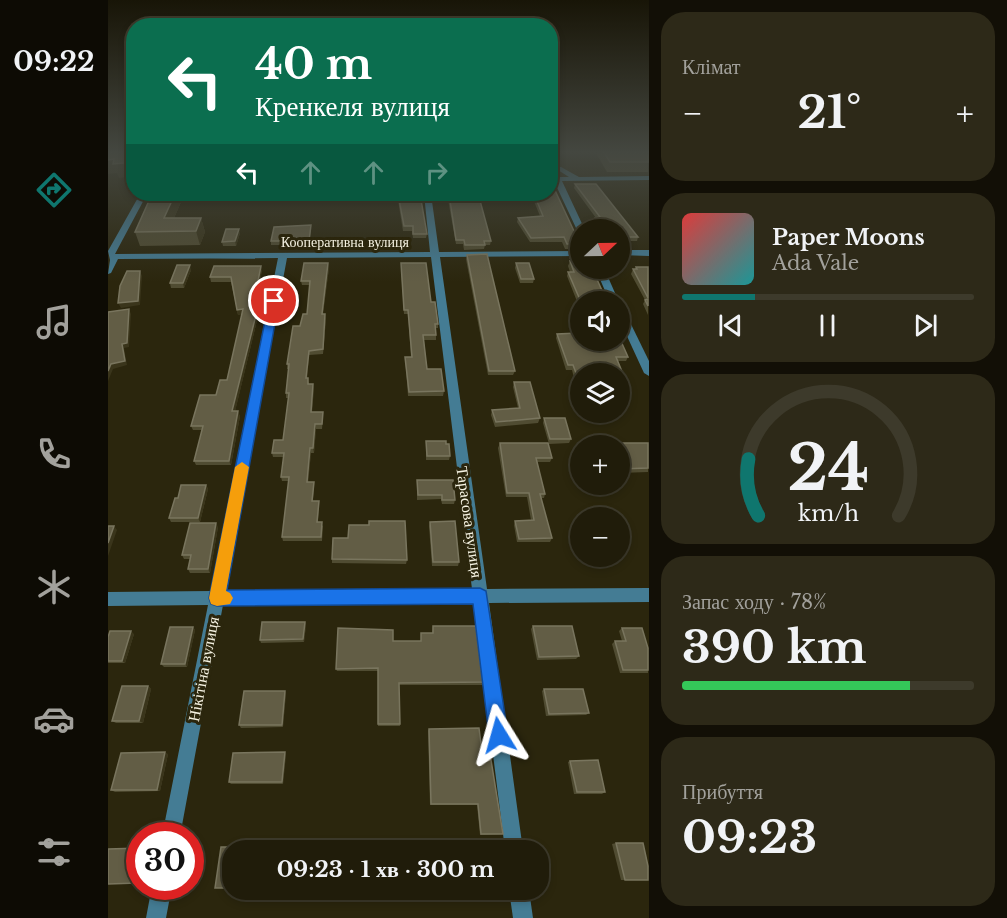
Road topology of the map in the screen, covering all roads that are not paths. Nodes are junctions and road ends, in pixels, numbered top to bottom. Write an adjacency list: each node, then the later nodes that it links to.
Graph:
1 (565, 196): 4 (street)
2 (140, 201): 10 (street)
3 (428, 201): 8 (street, Тарасова вулиця)
4 (575, 219)
5 (570, 253): 8 (street, Кооперативна вулиця)
6 (630, 253): 7 (street)
7 (648, 253)
8 (435, 254): 9 (street, Кооперативна вулиця); 15 (street, Тарасова вулиця)
9 (283, 256): 10 (street, Кооперативна вулиця); 16 (street, Нікітіна вулиця)
10 (112, 257): 11 (street)
11 (108, 271)
12 (630, 334): 13 (street)
13 (648, 373)
14 (648, 595): 15 (street)
15 (480, 596): 16 (street); 19 (street, Тарасова вулиця)
16 (217, 598): 17 (street); 18 (street, Нікітіна вулиця)
17 (108, 599)
18 (174, 822)
19 (513, 840)
20 (159, 900): 22 (street)
21 (520, 900): 23 (street)
22 (156, 918)
23 (523, 918)

